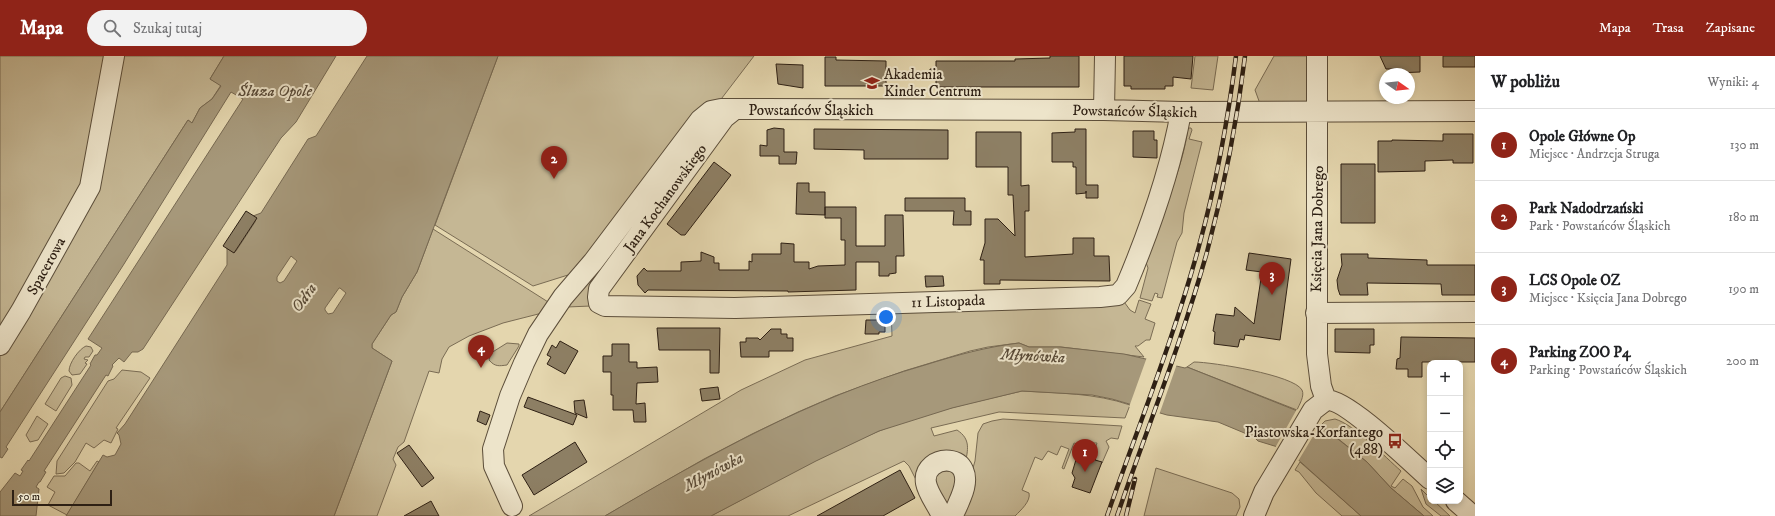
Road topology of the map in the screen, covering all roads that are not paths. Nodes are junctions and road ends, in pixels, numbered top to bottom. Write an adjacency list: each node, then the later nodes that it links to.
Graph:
1 (114, 56): 12 (street, Spacerowa)
2 (1105, 56): 5 (street)
3 (1317, 56): 8 (street, Księcia Jana Dobrego)
4 (734, 110): 5 (street, Powstańców Śląskich); 9 (street, Jana Kochanowskiego); 16 (street, Powstańców Śląskich)
5 (1104, 110): 7 (street, Powstańców Śląskich)
6 (1475, 111): 8 (street, Powstańców Śląskich)
7 (1181, 112): 8 (street, Powstańców Śląskich); 9 (street, 11 Listopada)
8 (1318, 112): 11 (street, Księcia Jana Dobrego)
9 (599, 289)
10 (1475, 312): 11 (street)
11 (1316, 313): 13 (street, Księcia Jana Dobrego)
12 (0, 345)
13 (1319, 405): 14 (street); 19 (street)
14 (1427, 476)
15 (1459, 504): 20 (street)
16 (512, 506)
17 (942, 516): 18 (street)
18 (952, 516)
19 (1254, 516)
20 (1473, 516)

